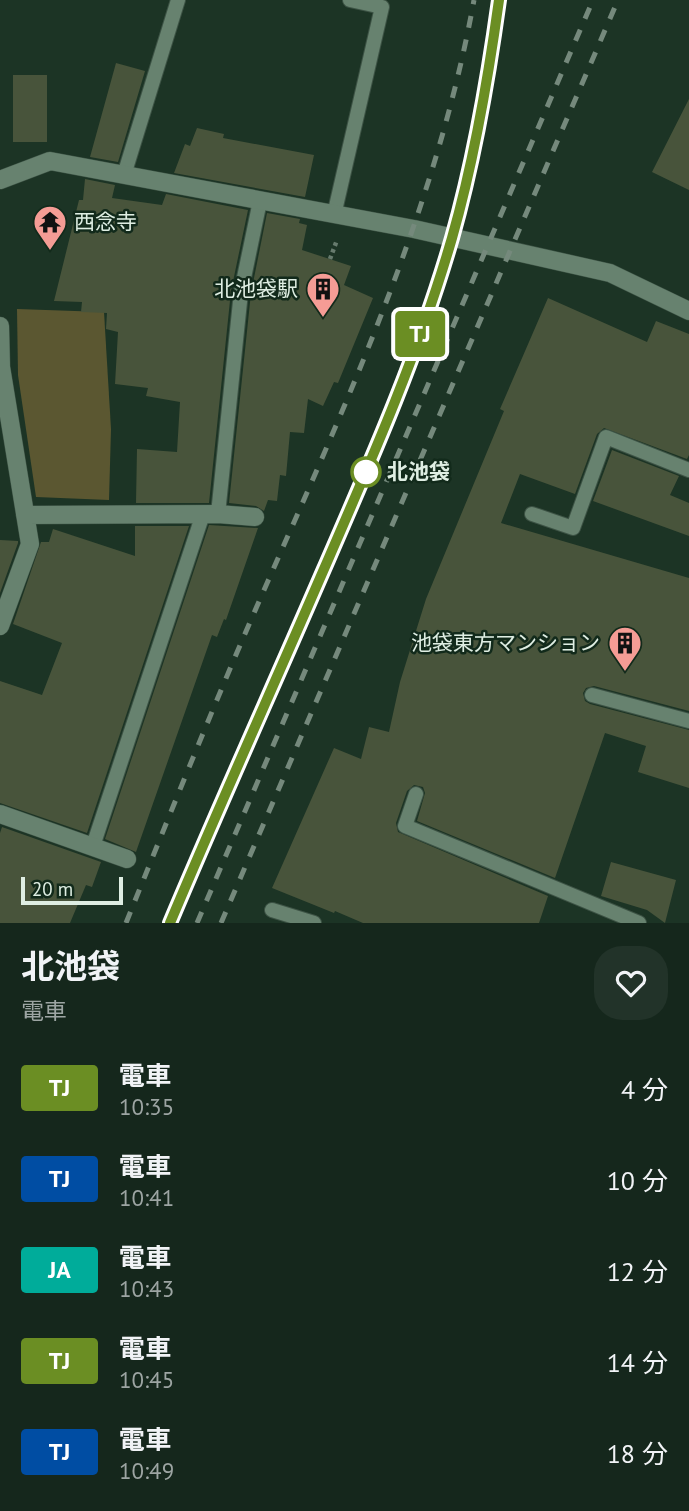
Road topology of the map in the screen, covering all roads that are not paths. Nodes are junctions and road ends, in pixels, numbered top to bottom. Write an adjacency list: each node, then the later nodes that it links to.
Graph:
1 (178, 0): 3 (lane)
2 (350, 0): 6 (lane)
3 (124, 175): 4 (street); 5 (street)
4 (0, 180)
5 (260, 201): 6 (street); 10 (lane)
6 (334, 215): 7 (street)
7 (689, 311)
8 (0, 326): 12 (street)
9 (689, 470): 11 (lane)
10 (211, 514): 12 (street); 13 (street); 20 (lane)
11 (533, 514)
12 (25, 515): 14 (street)
13 (255, 517)
14 (4, 603): 15 (street)
15 (0, 626)
16 (592, 695): 17 (lane)
17 (689, 721)
18 (416, 794): 24 (lane)
19 (0, 814): 20 (street)
20 (93, 846): 21 (street)
21 (127, 859)
22 (272, 910): 23 (lane)
23 (314, 923)
24 (639, 923)

